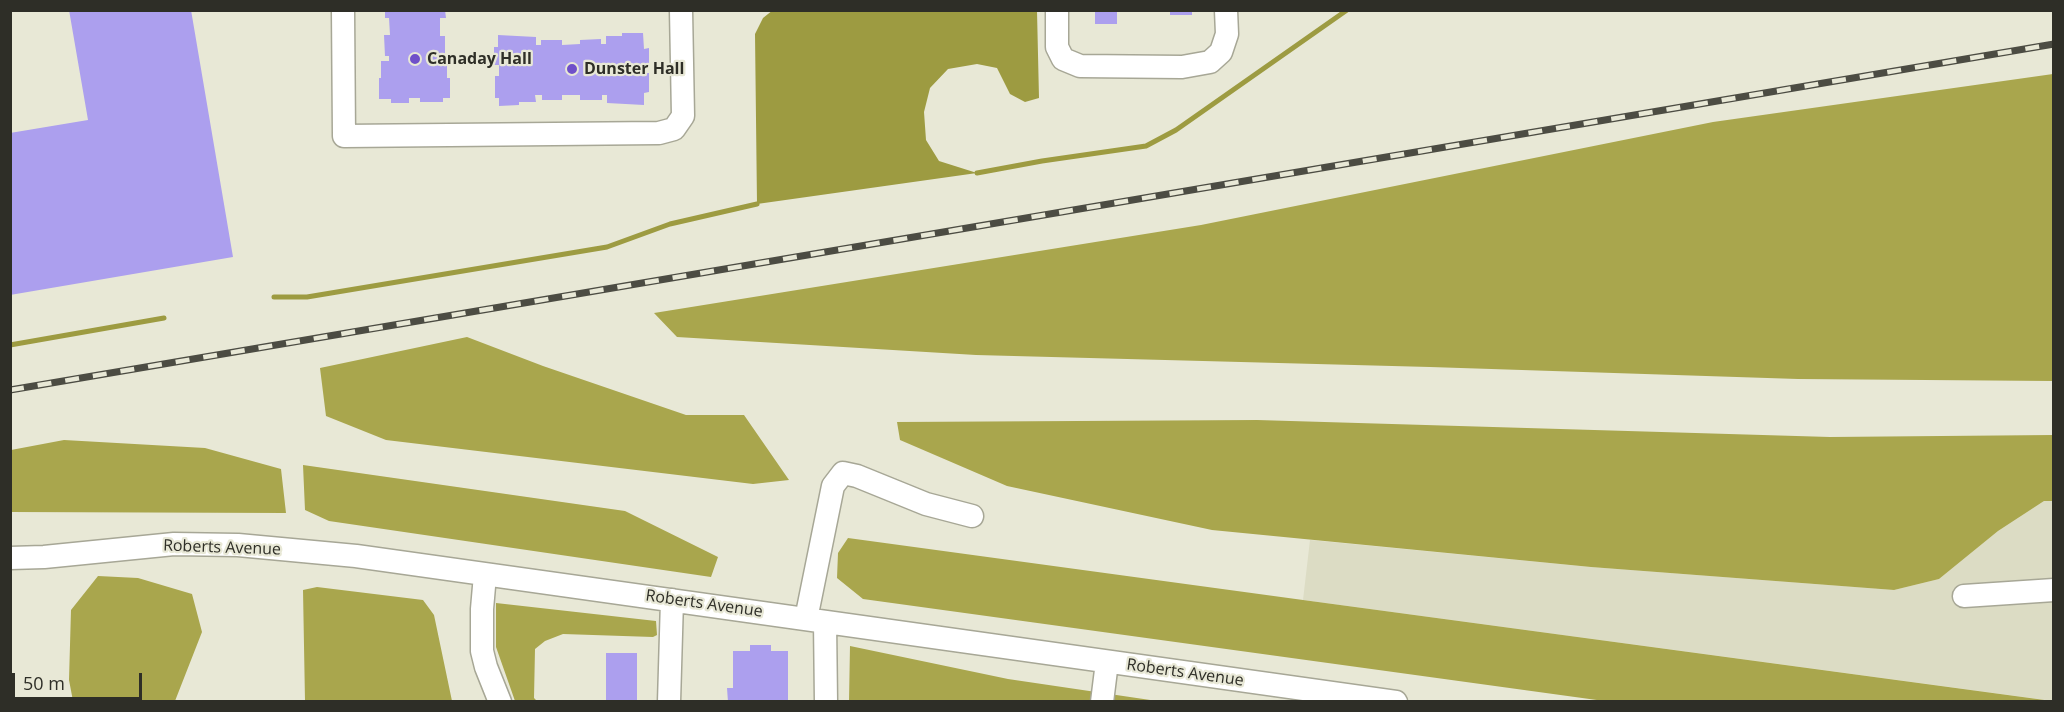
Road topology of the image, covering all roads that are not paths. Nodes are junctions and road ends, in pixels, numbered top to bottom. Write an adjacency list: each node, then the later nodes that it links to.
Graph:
1 (343, 10): 2 (street)
2 (681, 10)
3 (1057, 10): 4 (street)
4 (1226, 10)
5 (972, 516): 11 (street)
6 (10, 558): 7 (street, Roberts Avenue)
7 (485, 575): 10 (street, Roberts Avenue); 13 (street)
8 (2054, 590): 9 (street)
9 (1964, 596)
10 (672, 600): 11 (street, Roberts Avenue); 14 (street)
11 (816, 620): 12 (street, Roberts Avenue); 15 (street)
12 (1107, 662): 16 (street); 17 (street, Roberts Avenue)
13 (500, 702)
14 (669, 702)
15 (826, 702)
16 (1102, 702)
17 (1396, 702)

